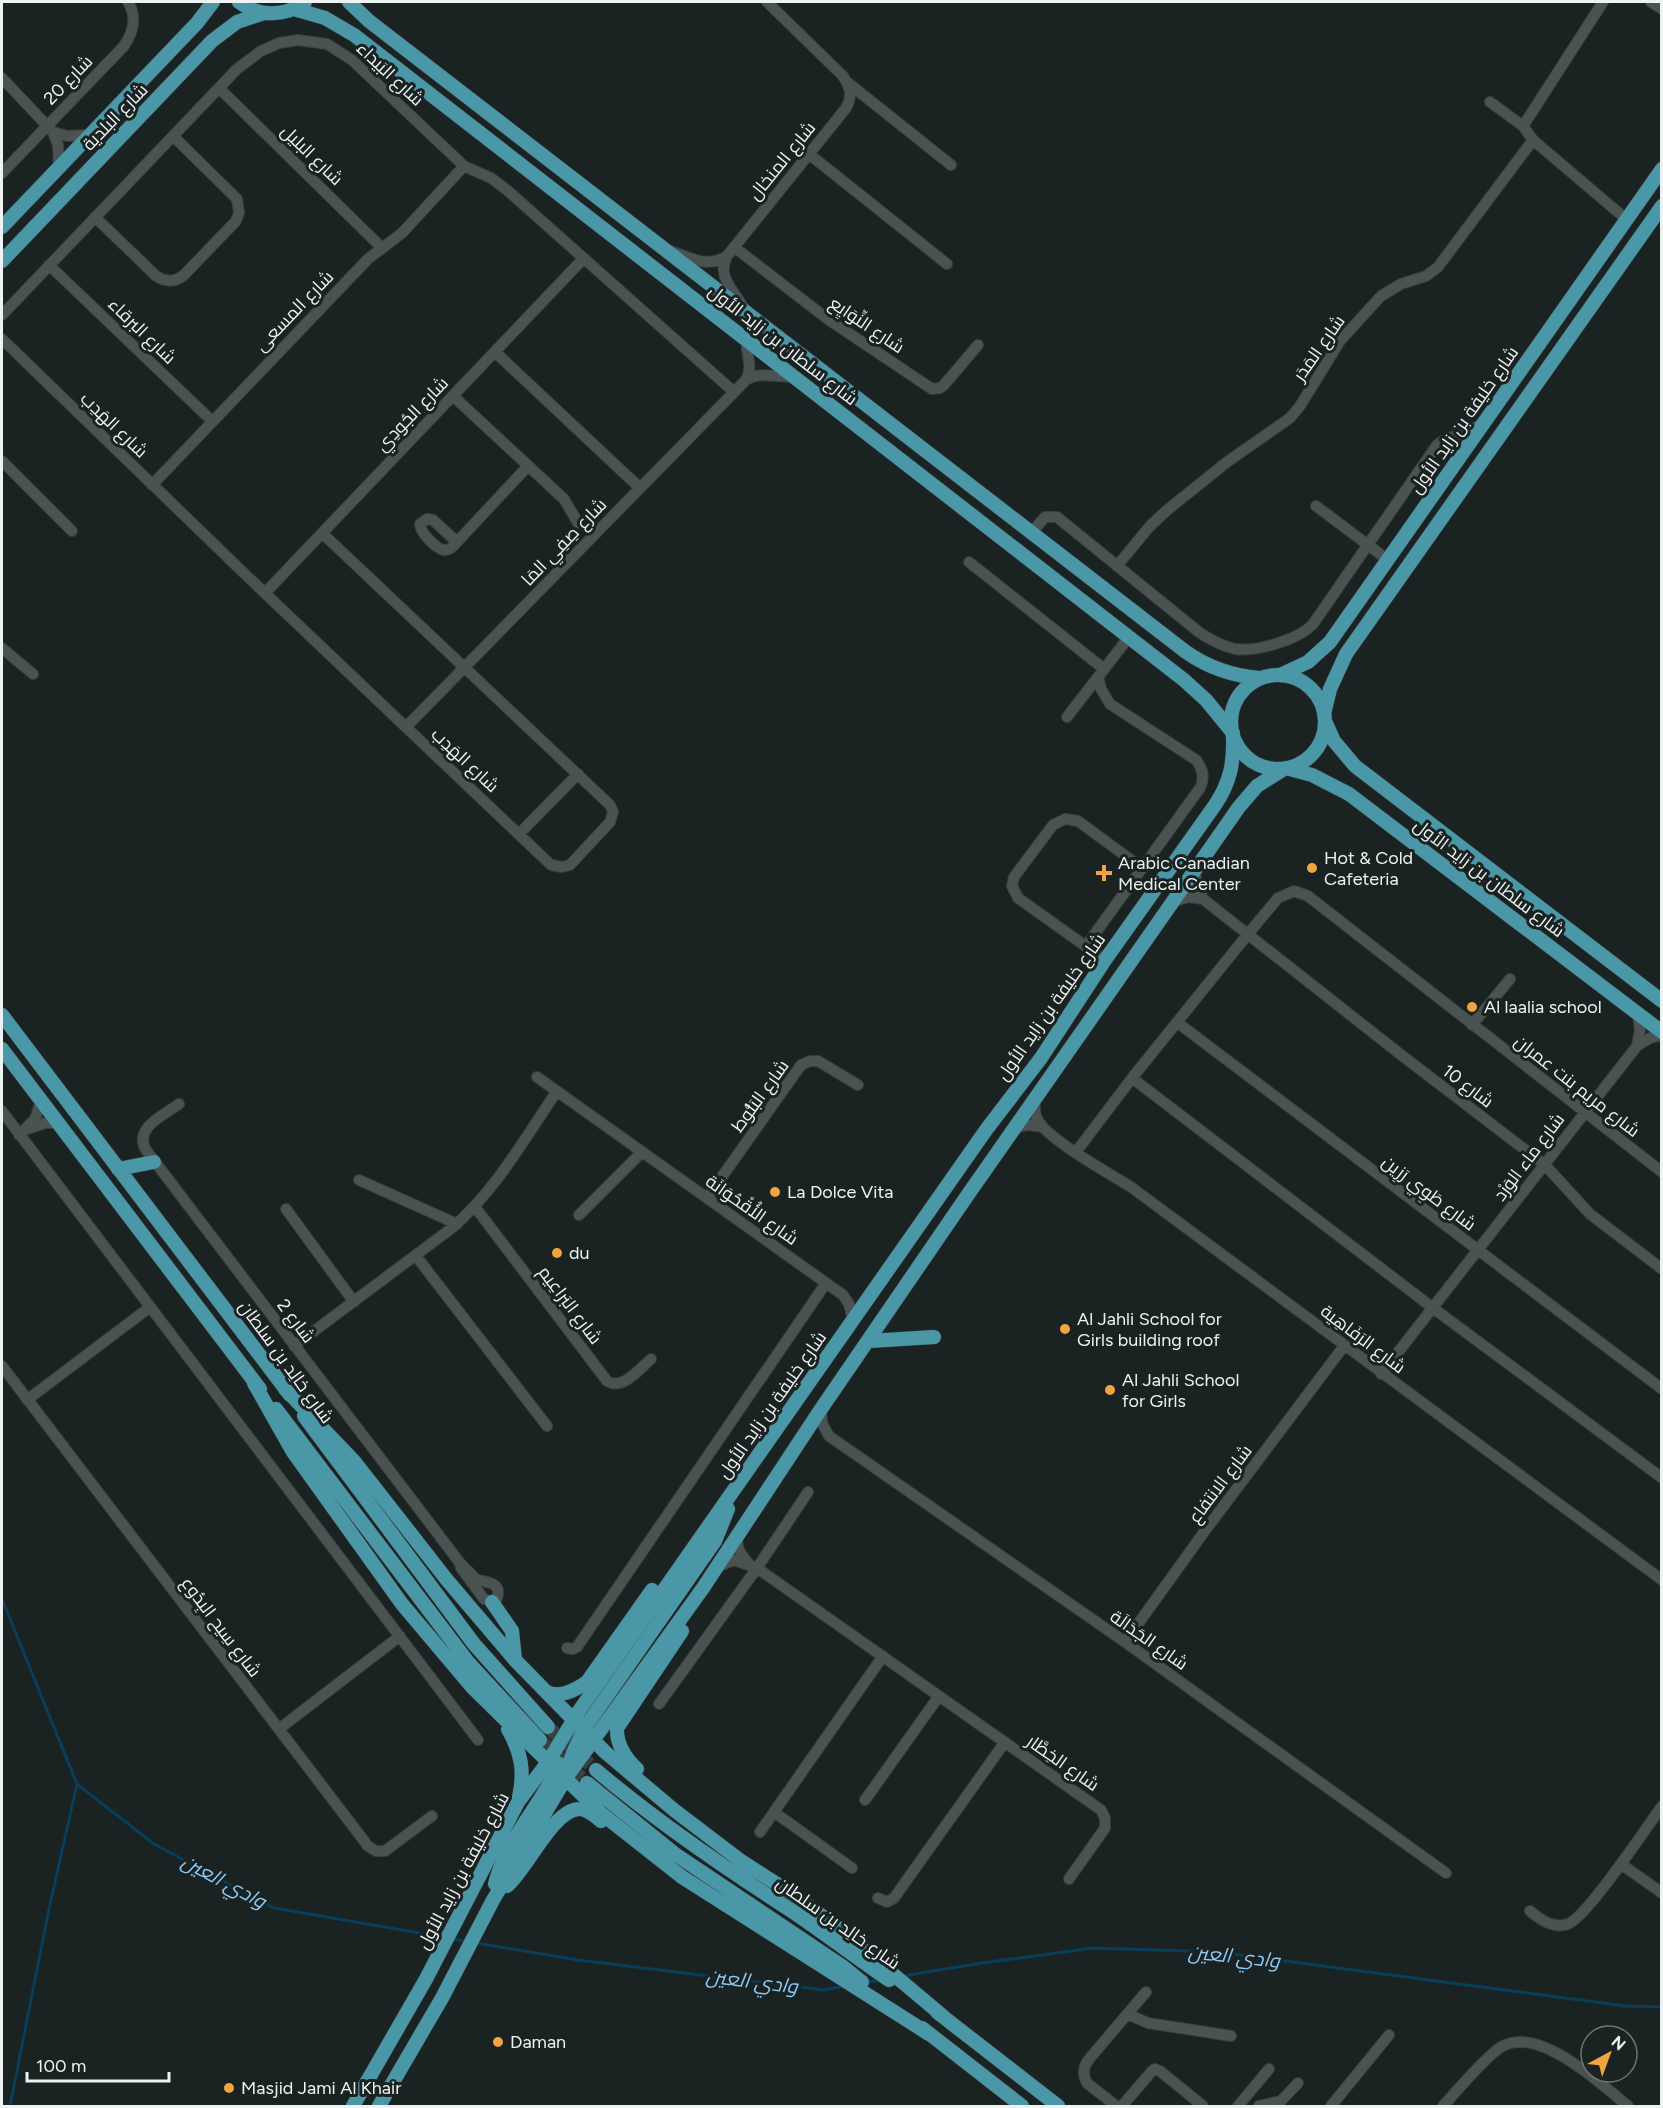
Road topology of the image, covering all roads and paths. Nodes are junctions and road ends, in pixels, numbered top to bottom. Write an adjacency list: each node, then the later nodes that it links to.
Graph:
1 (128, 2): 16 (street, شارع 20)
2 (213, 2): 17 (main road, شارع البلدية)
3 (239, 2): 10 (main road)
4 (349, 2): 32 (main road, شارع سلطان بن زايد الأول)
5 (767, 2): 12 (street)
6 (1603, 2): 15 (street)
7 (1651, 2): 9 (street)
8 (299, 5): 10 (main road, شارع البلدية); 41 (main road, شارع سلطان بن زايد الأول)
9 (1662, 9)
10 (264, 13): 35 (main road, شارع البلدية)
11 (2, 78): 16 (street)
12 (847, 82): 20 (street, شارع المنخال); 21 (street)
13 (219, 88): 18 (street, شارع البَيداء); 22 (street, شارع البَيداء); 30 (street, شارع البليل)
14 (1490, 102): 15 (street)
15 (1523, 126): 19 (street)
16 (50, 129): 17 (street); 23 (street); 25 (street, شارع 20)
17 (89, 135): 23 (main road, شارع البلدية)
18 (173, 136): 27 (street, شارع البَيداء); 27 (street)
19 (1533, 140): 28 (street); 65 (street, شارع المَدَر)
20 (809, 154): 31 (street, شارع المنخال); 36 (street)
21 (951, 165)
22 (464, 166): 30 (street, شارع المسعى); 34 (street, شارع البَيداء)
23 (59, 167): 29 (main road, شارع البلدية)
24 (1662, 169): 28 (main road, شارع خليفة بن زايد الأول)
25 (2, 172)
26 (1662, 206): 75 (main road)
27 (95, 217): 37 (street, شارع البَيداء)
28 (1626, 219): 49 (main road, شارع خليفة بن زايد الأول)
29 (2, 226)
30 (381, 247): 48 (street, شارع المسعى)
31 (734, 247): 33 (street, شارع المنخال); 42 (street, شارع النِّوَايِع)
32 (667, 250): 33 (street); 38 (main road, شارع سلطان بن زايد الأول)
33 (727, 256): 38 (street)
34 (584, 258): 43 (street, شارع الجُودِي); 46 (street, شارع البَيداء)
35 (2, 261)
36 (947, 264)
37 (49, 265): 39 (street, شارع البَيداء); 48 (street, شارع البرقاء)
38 (744, 310): 59 (main road, شارع سلطان بن زايد الأول)
39 (2, 315)
40 (2, 339): 54 (street, شارع الهَدِب)
41 (747, 340): 44 (main road, شارع سلطان بن زايد الأول); 45 (street)
42 (978, 345)
43 (495, 352): 47 (street, شارع الجُودِي); 55 (street)
44 (793, 376): 45 (street); 67 (main road, شارع سلطان بن زايد الأول)
45 (746, 380): 46 (street, شارع صِفِي المَا)
46 (734, 392): 55 (street, شارع صِفِي المَا)
47 (453, 396): 53 (street); 60 (street, شارع الجُودِي)
48 (212, 421): 54 (street, شارع المسعى)
49 (1484, 423): 50 (street); 51 (main road, شارع خليفة بن زايد الأول)
50 (1449, 439): 51 (street); 62 (street)
51 (1459, 458): 63 (main road, شارع خليفة بن زايد الأول)
52 (2, 461): 58 (street)
53 (528, 466): 57 (street); 61 (street)
54 (152, 485): 66 (street, شارع الهَدِب)
55 (640, 488): 69 (street, شارع صِفِي المَا)
56 (1316, 506): 62 (street)
57 (578, 523)
58 (72, 531)
59 (1032, 532): 65 (street); 73 (main road, شارع سلطان بن زايد الأول)
60 (322, 533): 66 (street, شارع الجُودِي); 69 (street, شارع الهَدِب)
61 (457, 542)
62 (1368, 545): 63 (street); 65 (street)
63 (1388, 560): 72 (main road, شارع خليفة بن زايد الأول)
64 (969, 562): 70 (street)
65 (1118, 566)
66 (265, 593): 76 (street, شارع الهَدِب)
67 (1129, 637): 70 (street); 77 (main road, شارع سلطان بن زايد الأول)
68 (2, 648): 71 (street)
69 (465, 668): 76 (street, شارع صِفِي المَا); 79 (street, شارع الهَدِب)
70 (1101, 673): 74 (street); 81 (street)
71 (33, 674)
72 (1280, 675): 73 (main road); 75 (main road)
73 (1260, 678): 77 (main road)
74 (1067, 717)
75 (1324, 717): 78 (main road); 89 (main road, شارع سلطان بن زايد الأول)
76 (406, 728): 80 (street, شارع الهَدِب)
77 (1233, 735): 78 (main road); 87 (main road, شارع خليفة بن زايد الأول)
78 (1285, 768): 82 (main road, شارع خليفة بن زايد الأول); 90 (main road, شارع سلطان بن زايد الأول)
79 (578, 774): 80 (street); 80 (street, شارع الهَدِب)
80 (519, 834)
81 (1142, 868): 86 (street); 86 (street)
82 (1195, 870): 83 (street); 84 (main road, شارع خليفة بن زايد الأول)
83 (1203, 899): 84 (street); 85 (street)
84 (1172, 902): 101 (main road, شارع خليفة بن زايد الأول)
85 (1248, 934): 92 (street, شارع مريم بنت عمران); 93 (street, شارع مريم بنت عمران); 113 (street, شارع 10)
86 (1086, 946): 87 (street)
87 (1105, 960): 126 (main road, شارع خليفة بن زايد الأول)
88 (1510, 979): 93 (street)
89 (1662, 1001)
90 (1638, 1014): 94 (main road, شارع سلطان بن زايد الأول); 95 (street)
91 (2, 1015): 114 (main road, شارع خالِد بن سلطان)
92 (1178, 1023): 98 (street, شارع مريم بنت عمران); 122 (street, شارع طَوِي رَزِين)
93 (1473, 1025): 105 (street, شارع مريم بنت عمران)
94 (1662, 1034): 95 (street, شارع ماء الوَرْد)
95 (1636, 1046): 105 (street, شارع ماء الوَرْد)
96 (2, 1049): 102 (main road, شارع خالِد بن سلطان)
97 (537, 1077): 100 (street, شارع الأُقْحُوَانَة)
98 (1132, 1078): 111 (street, شارع مريم بنت عمران); 130 (street)
99 (858, 1085): 117 (street, شارع البَلُّوط)
100 (557, 1091): 110 (street, شارع الأُقْحُوَانَة); 118 (street)
101 (1036, 1097): 107 (main road, شارع خليفة بن زايد الأول); 108 (street)
102 (41, 1101): 106 (main road, شارع خالِد بن سلطان); 109 (street)
103 (179, 1104): 112 (street, شارع 2)
104 (2, 1111): 109 (street)
105 (1584, 1112): 113 (street, شارع ماء الوَرْد); 115 (street, شارع مريم بنت عمران)
106 (58, 1123): 109 (street); 139 (main road, شارع خالِد بن سلطان)
107 (1015, 1127): 108 (street); 133 (main road, شارع خليفة بن زايد الأول)
108 (1043, 1127): 111 (street, شارع الرَفَاهِية)
109 (23, 1132): 129 (street)
110 (642, 1152): 117 (street, شارع الأُقْحُوَانَة); 120 (street)
111 (1076, 1152): 135 (street, شارع الرَفَاهِية)
112 (154, 1162): 114 (main road); 134 (street, شارع 2)
113 (1545, 1165): 122 (street, شارع ماء الوَرْد); 124 (street, شارع 10)
114 (118, 1168): 140 (main road, شارع خالِد بن سلطان)
115 (1662, 1172)
116 (359, 1180): 121 (street)
117 (707, 1198): 125 (street, شارع الأُقْحُوَانَة)
118 (475, 1207): 121 (street); 136 (street, شارع البَراعِيم)
119 (286, 1209): 128 (street)
120 (579, 1215)
121 (457, 1224): 123 (street)
122 (1477, 1250): 130 (street, شارع ماء الوَرْد); 141 (street, شارع طَوِي رَزِين)
123 (416, 1256): 128 (street); 144 (street)
124 (1662, 1269)
125 (826, 1283): 127 (street, شارع الأُقْحُوَانَة); 160 (street)
126 (872, 1294): 127 (street); 131 (main road, شارع خليفة بن زايد الأول)
127 (843, 1295): 131 (street)
128 (354, 1302): 134 (street)
129 (150, 1307): 142 (street); 158 (street)
130 (1433, 1308): 138 (street, شارع ماء الوَرْد); 147 (street)
131 (853, 1321): 148 (main road, شارع خليفة بن زايد الأول)
132 (934, 1337): 133 (main road)
133 (869, 1341): 143 (main road, شارع خليفة بن زايد الأول)
134 (294, 1346): 152 (street, شارع 2)
135 (1344, 1346): 138 (street, شارع الرَفَاهِية); 159 (street, شارع الانتفاع)
136 (651, 1359)
137 (2, 1366): 142 (street, شارع سِيح البِدُوع)
138 (1381, 1374): 155 (street, شارع الرَفَاهِية)
139 (254, 1383): 166 (main road); 171 (main road, شارع خالِد بن سلطان)
140 (285, 1389): 162 (main road); 167 (main road, شارع خالِد بن سلطان)
141 (1662, 1389)
142 (27, 1400): 168 (street, شارع سِيح البِدُوع)
143 (821, 1409): 145 (street); 146 (main road, شارع خليفة بن زايد الأول)
144 (547, 1426)
145 (830, 1436): 146 (street); 159 (street, شارع الجَدَالَة)
146 (801, 1439): 150 (main road, شارع خليفة بن زايد الأول)
147 (1662, 1478)
148 (735, 1490): 151 (main road, شارع خليفة بن زايد الأول); 169 (main road)
149 (808, 1491): 153 (street)
150 (739, 1532): 153 (street, شارع الخِطَّار); 154 (main road, شارع خليفة بن زايد الأول)
151 (704, 1533): 163 (main road); 169 (main road, شارع خليفة بن زايد الأول)
152 (460, 1563): 157 (street, شارع 2); 157 (street, شارع 2)
153 (754, 1566): 154 (street); 161 (street, شارع الخِطَّار); 165 (street)
154 (715, 1568): 156 (main road, شارع خليفة بن زايد الأول)
155 (1662, 1580)
156 (703, 1587): 169 (main road, شارع خليفة بن زايد الأول); 182 (main road)
157 (492, 1602): 162 (main road)
158 (400, 1636): 168 (street); 170 (street)
159 (1125, 1642): 185 (street, شارع الجَدَالَة)
160 (567, 1648)
161 (883, 1656): 164 (street, شارع الخِطَّار); 179 (street)
162 (515, 1660): 163 (main road)
163 (546, 1692): 169 (main road)
164 (939, 1696): 172 (street, شارع الخِطَّار); 176 (street)
165 (659, 1704)
166 (502, 1717): 173 (main road); 177 (main road)
167 (548, 1727)
168 (279, 1729): 180 (street, شارع سِيح البِدُوع)
169 (584, 1729): 173 (main road, شارع خليفة بن زايد الأول); 173 (main road, شارع خليفة بن زايد الأول); 182 (main road)
170 (478, 1740)
171 (540, 1740)
172 (1005, 1742): 187 (street, شارع الخِطَّار); 190 (street)
173 (557, 1770): 177 (main road, شارع خليفة بن زايد الأول); 186 (main road); 189 (main road)
174 (596, 1770): 195 (main road, شارع خالِد بن سلطان)
175 (587, 1783): 192 (main road, شارع خالِد بن سلطان)
176 (865, 1800)
177 (518, 1802): 200 (main road, شارع خليفة بن زايد الأول)
178 (1662, 1806): 183 (street)
179 (774, 1812): 181 (street); 184 (street)
180 (432, 1816)
181 (760, 1832)
182 (723, 1847): 195 (main road)
183 (1621, 1864): 188 (street); 191 (street)
184 (852, 1868)
185 (1446, 1873)
186 (682, 1877): 189 (main road); 192 (main road)
187 (1069, 1879)
188 (1662, 1893)
189 (495, 1896): 201 (main road)
190 (878, 1898)
191 (1530, 1911)
192 (772, 1927): 202 (main road)
193 (1146, 1992): 194 (street)
194 (1127, 2014): 197 (street); 204 (street)
195 (944, 2017): 203 (main road, شارع خالِد بن سلطان)
196 (1389, 2035): 209 (street)
197 (1231, 2036)
198 (1269, 2069): 207 (street)
199 (1298, 2083): 208 (street)
200 (353, 2106)
201 (379, 2106)
202 (1022, 2106)
203 (1058, 2106)
204 (1116, 2106)
205 (1122, 2106): 206 (street)
206 (1203, 2106)
207 (1238, 2106)
208 (1259, 2106)
209 (1331, 2106)
210 (1443, 2106): 211 (street)
211 (1628, 2106)

